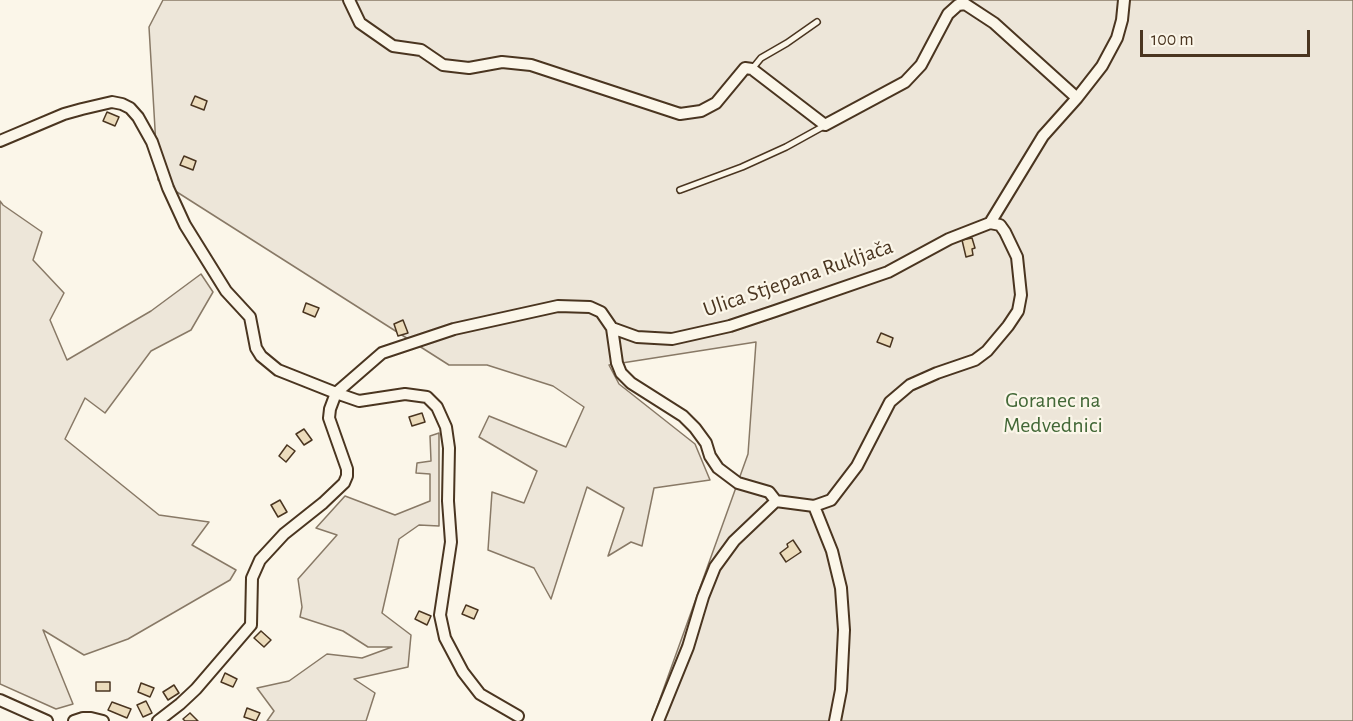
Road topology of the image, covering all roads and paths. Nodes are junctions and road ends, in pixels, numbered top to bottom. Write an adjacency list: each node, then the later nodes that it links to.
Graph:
1 (349, 0): 4 (street)
2 (1124, 0): 5 (street)
3 (817, 22): 4 (lane)
4 (752, 69): 6 (street)
5 (1077, 98): 6 (street); 9 (street)
6 (825, 125): 8 (lane)
7 (0, 141): 11 (street)
8 (680, 190)
9 (990, 223): 10 (street, Ulica Stjepana Rukljača); 13 (street)
10 (612, 328): 11 (street, Ulica Stjepana Rukljača); 12 (street)
11 (336, 393): 15 (street); 19 (street)
12 (776, 501): 13 (street); 20 (street)
13 (814, 506): 21 (street)
14 (0, 700): 16 (street)
15 (518, 717)
16 (47, 721)
17 (74, 721): 18 (street)
18 (103, 721)
19 (158, 721)
20 (658, 721)
21 (835, 721)

